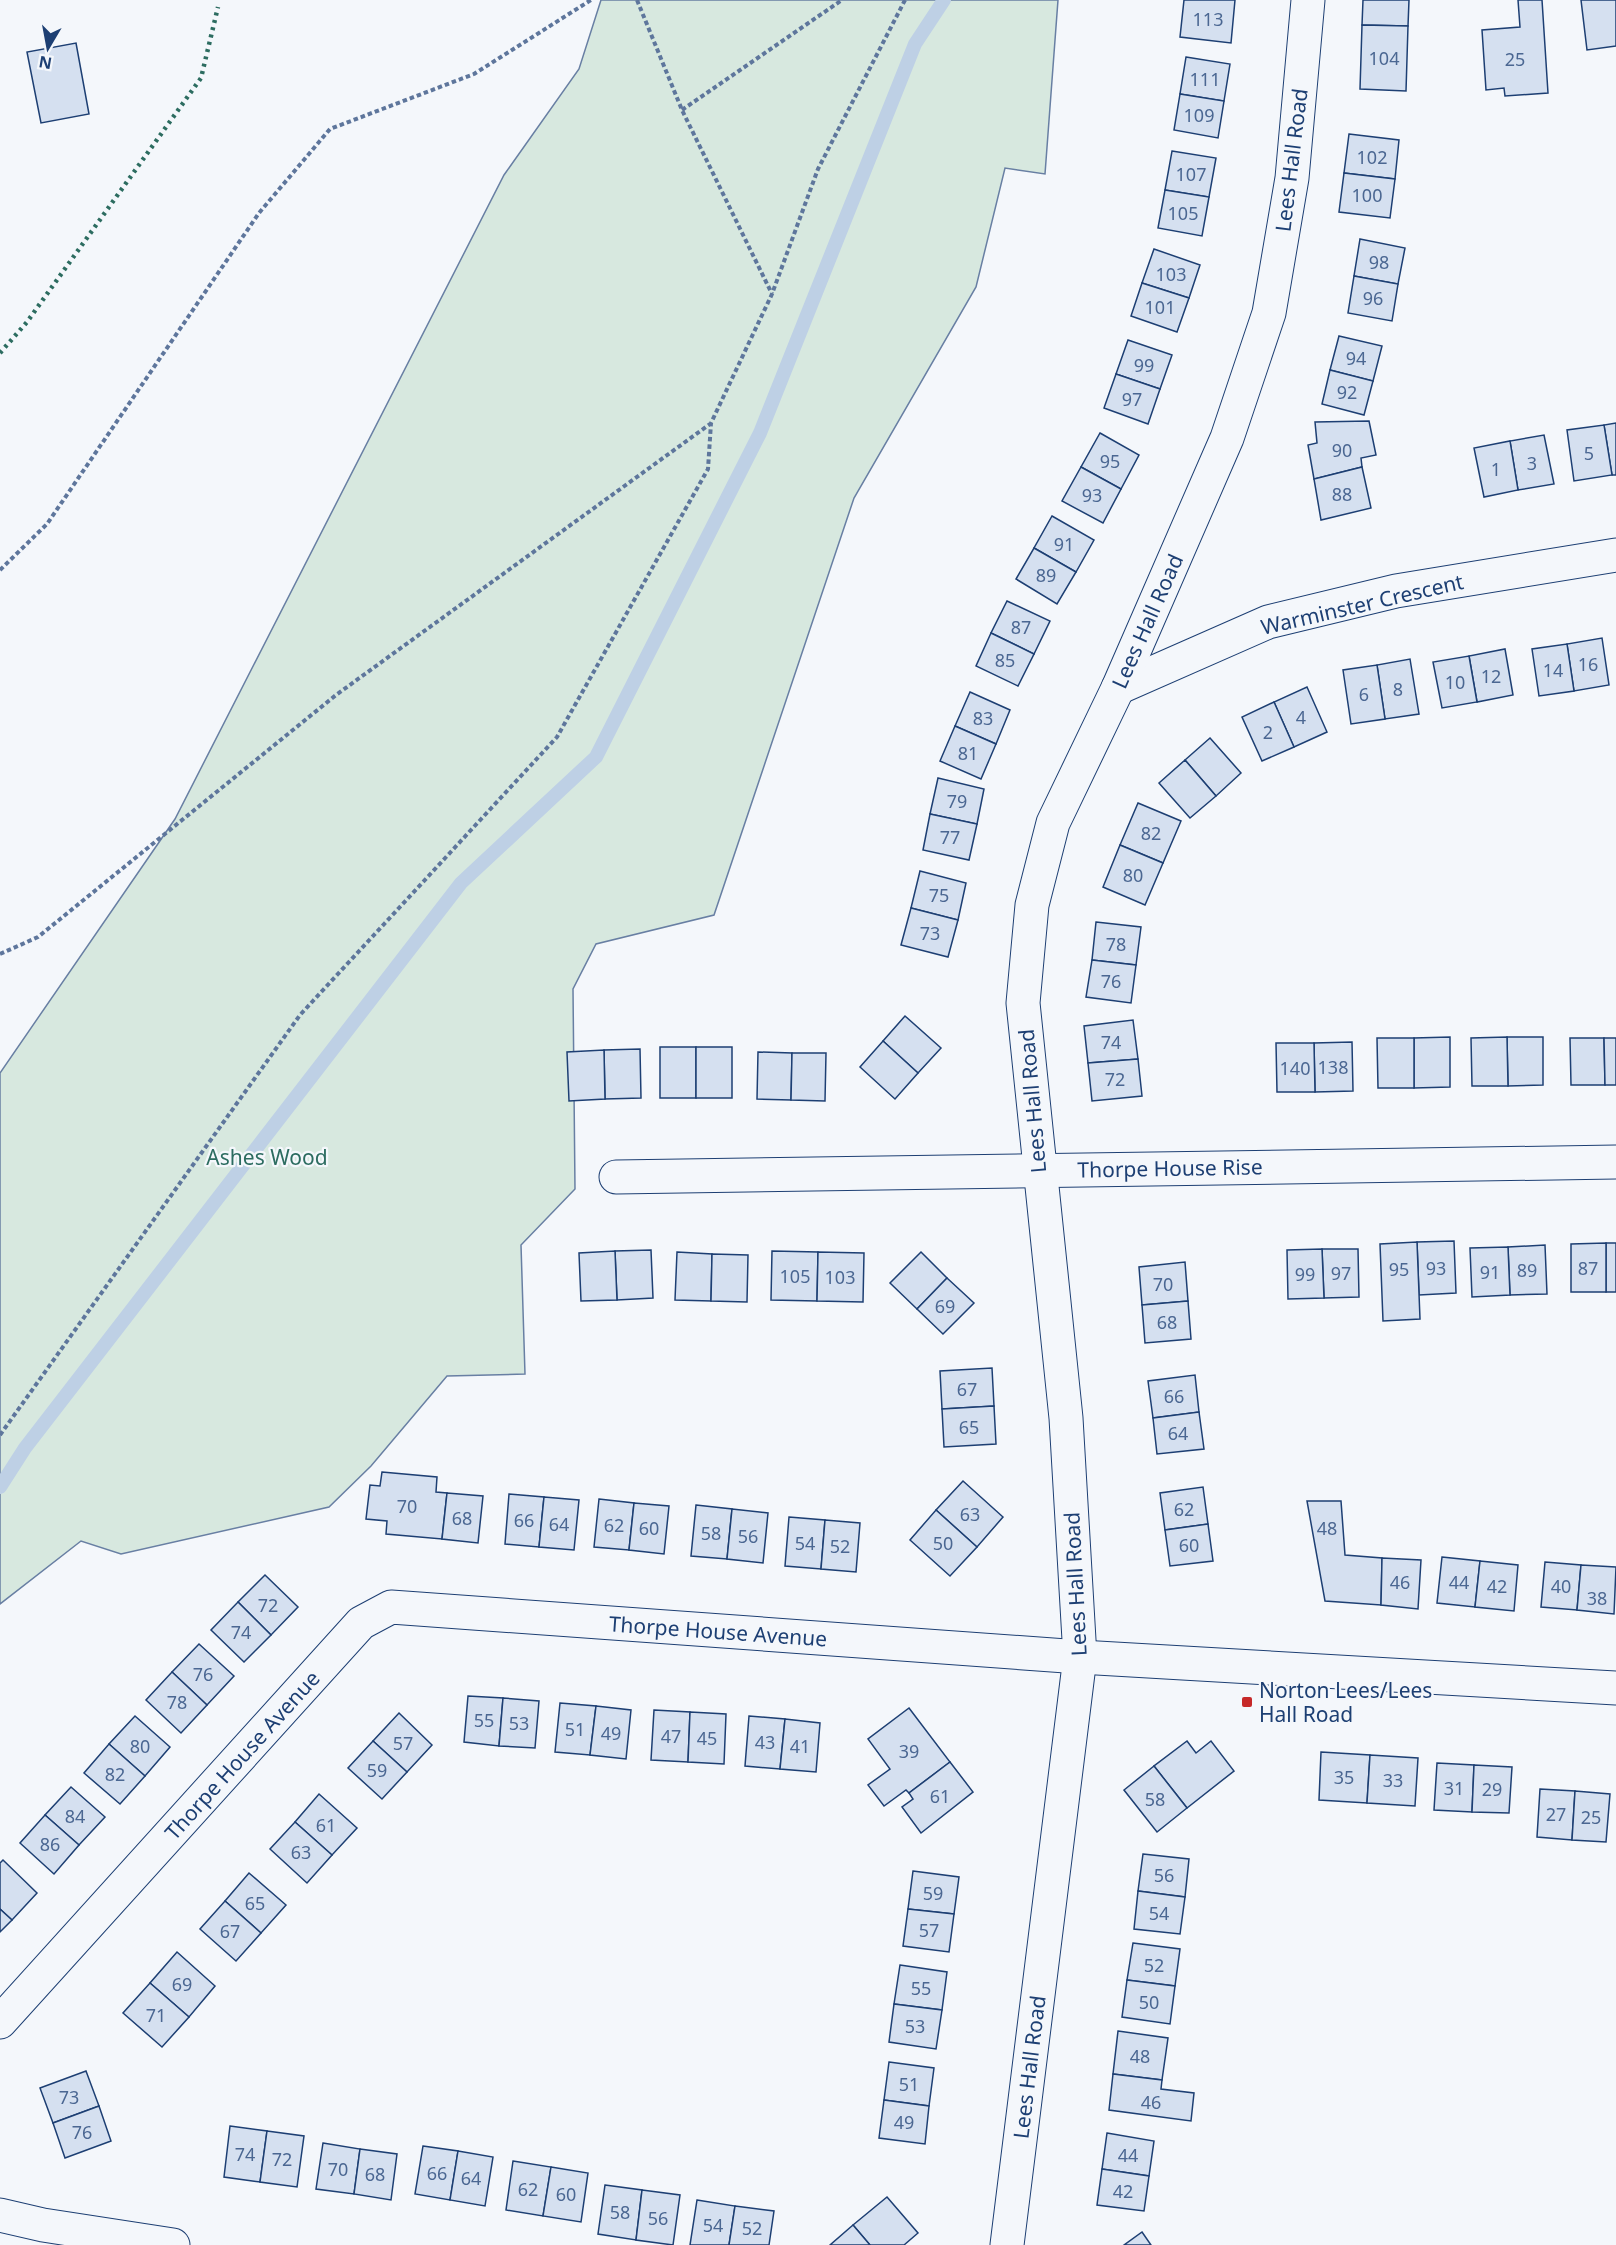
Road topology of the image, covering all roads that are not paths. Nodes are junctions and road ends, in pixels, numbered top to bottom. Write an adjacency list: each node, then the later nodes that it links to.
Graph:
1 (1308, 0): 3 (street, Lees Hall Road)
2 (1616, 555): 3 (street, Warminster Crescent)
3 (1118, 688): 5 (street, Lees Hall Road)
4 (1616, 1162): 5 (street, Thorpe House Rise)
5 (1039, 1171): 6 (street, Thorpe House Rise); 7 (street, Lees Hall Road)
6 (616, 1177)
7 (1080, 1657): 8 (street, Thorpe House Avenue); 9 (street, Thorpe House Avenue); 12 (street, Lees Hall Road)
8 (1616, 1688)
9 (0, 2022)
10 (0, 2215): 11 (street)
11 (173, 2245)
12 (1007, 2245)

